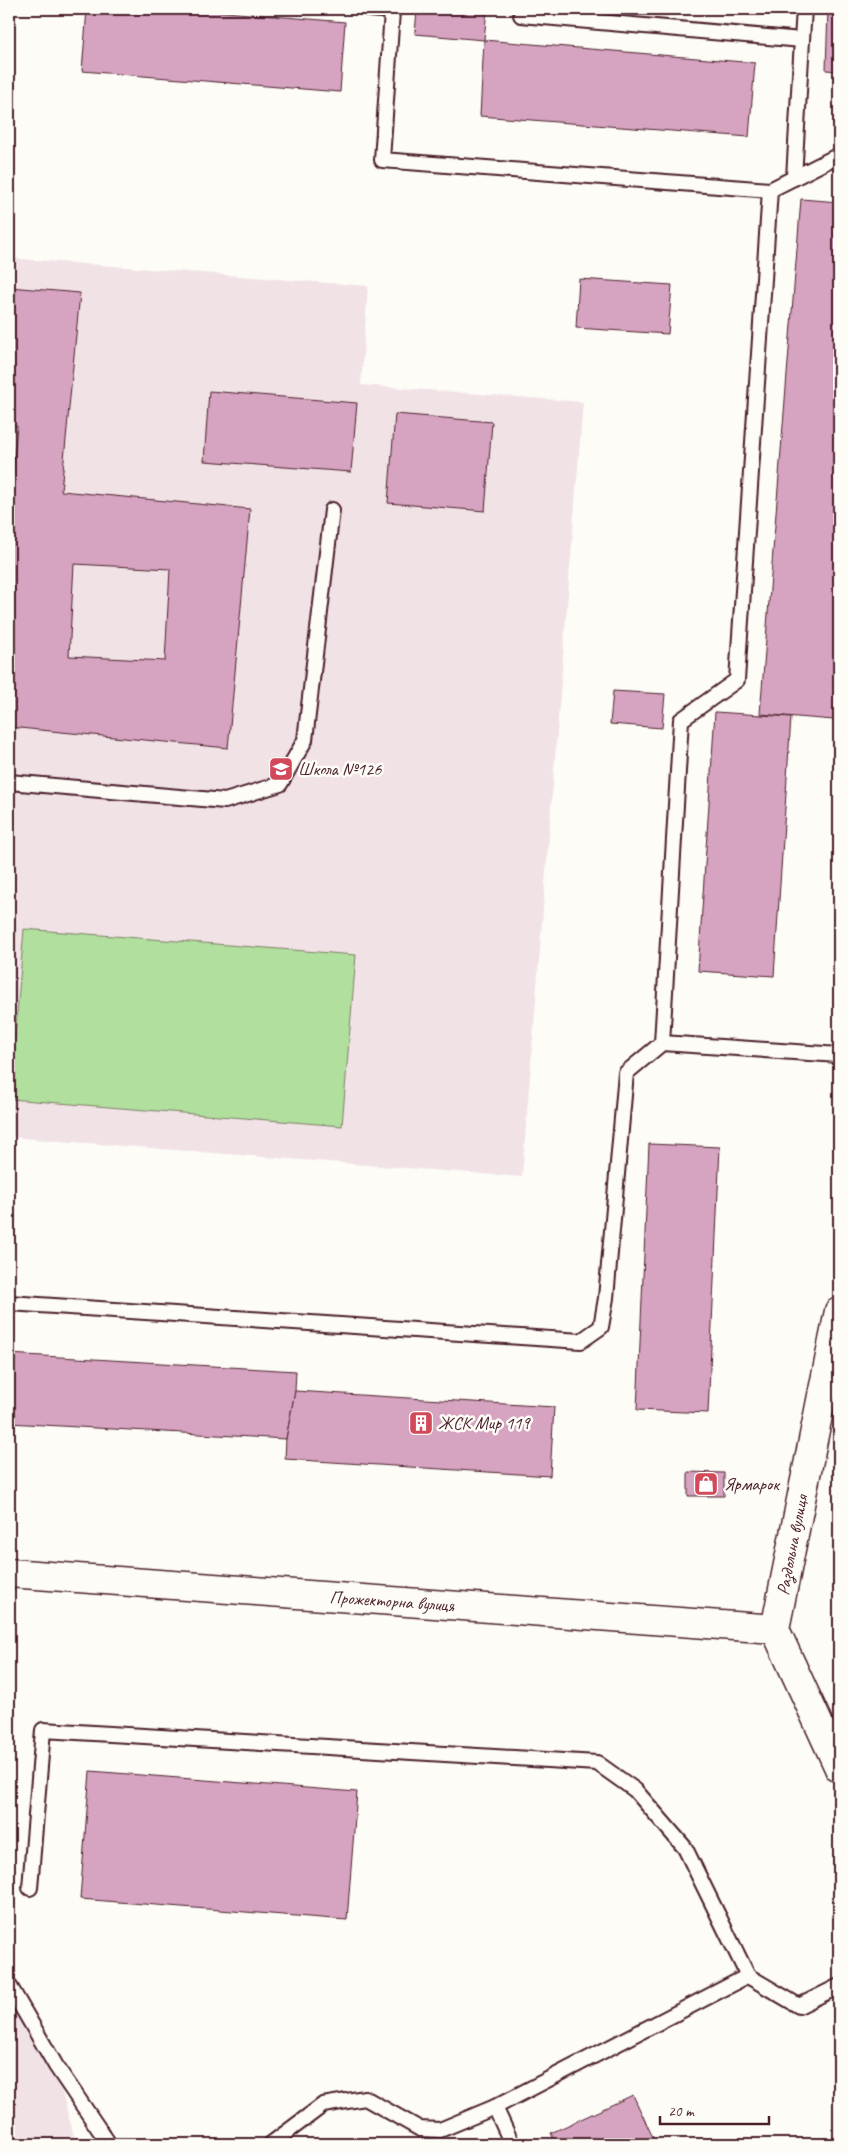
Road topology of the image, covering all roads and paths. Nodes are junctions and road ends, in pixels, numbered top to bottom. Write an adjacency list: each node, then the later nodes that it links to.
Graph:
1 (370, 9): 3 (lane)
2 (804, 9): 5 (lane)
3 (393, 10): 8 (lane)
4 (522, 15): 5 (lane)
5 (802, 40): 7 (lane)
6 (839, 155): 7 (lane)
7 (794, 178): 8 (lane)
8 (770, 190): 11 (lane)
9 (332, 510): 10 (lane)
10 (9, 782)
11 (662, 1043): 12 (lane); 13 (lane)
12 (839, 1056)
13 (9, 1303)
14 (839, 1312): 16 (street, Раздольна вулиця)
15 (9, 1573): 16 (street, Прожекторна вулиця)
16 (775, 1629): 17 (street)
17 (839, 1768)
18 (30, 1888): 19 (lane)
19 (748, 1976): 21 (lane); 22 (lane)
20 (9, 1986): 23 (lane)
21 (839, 1986)
22 (495, 2107): 24 (lane); 25 (lane)
23 (109, 2144)
24 (271, 2144)
25 (512, 2144)

